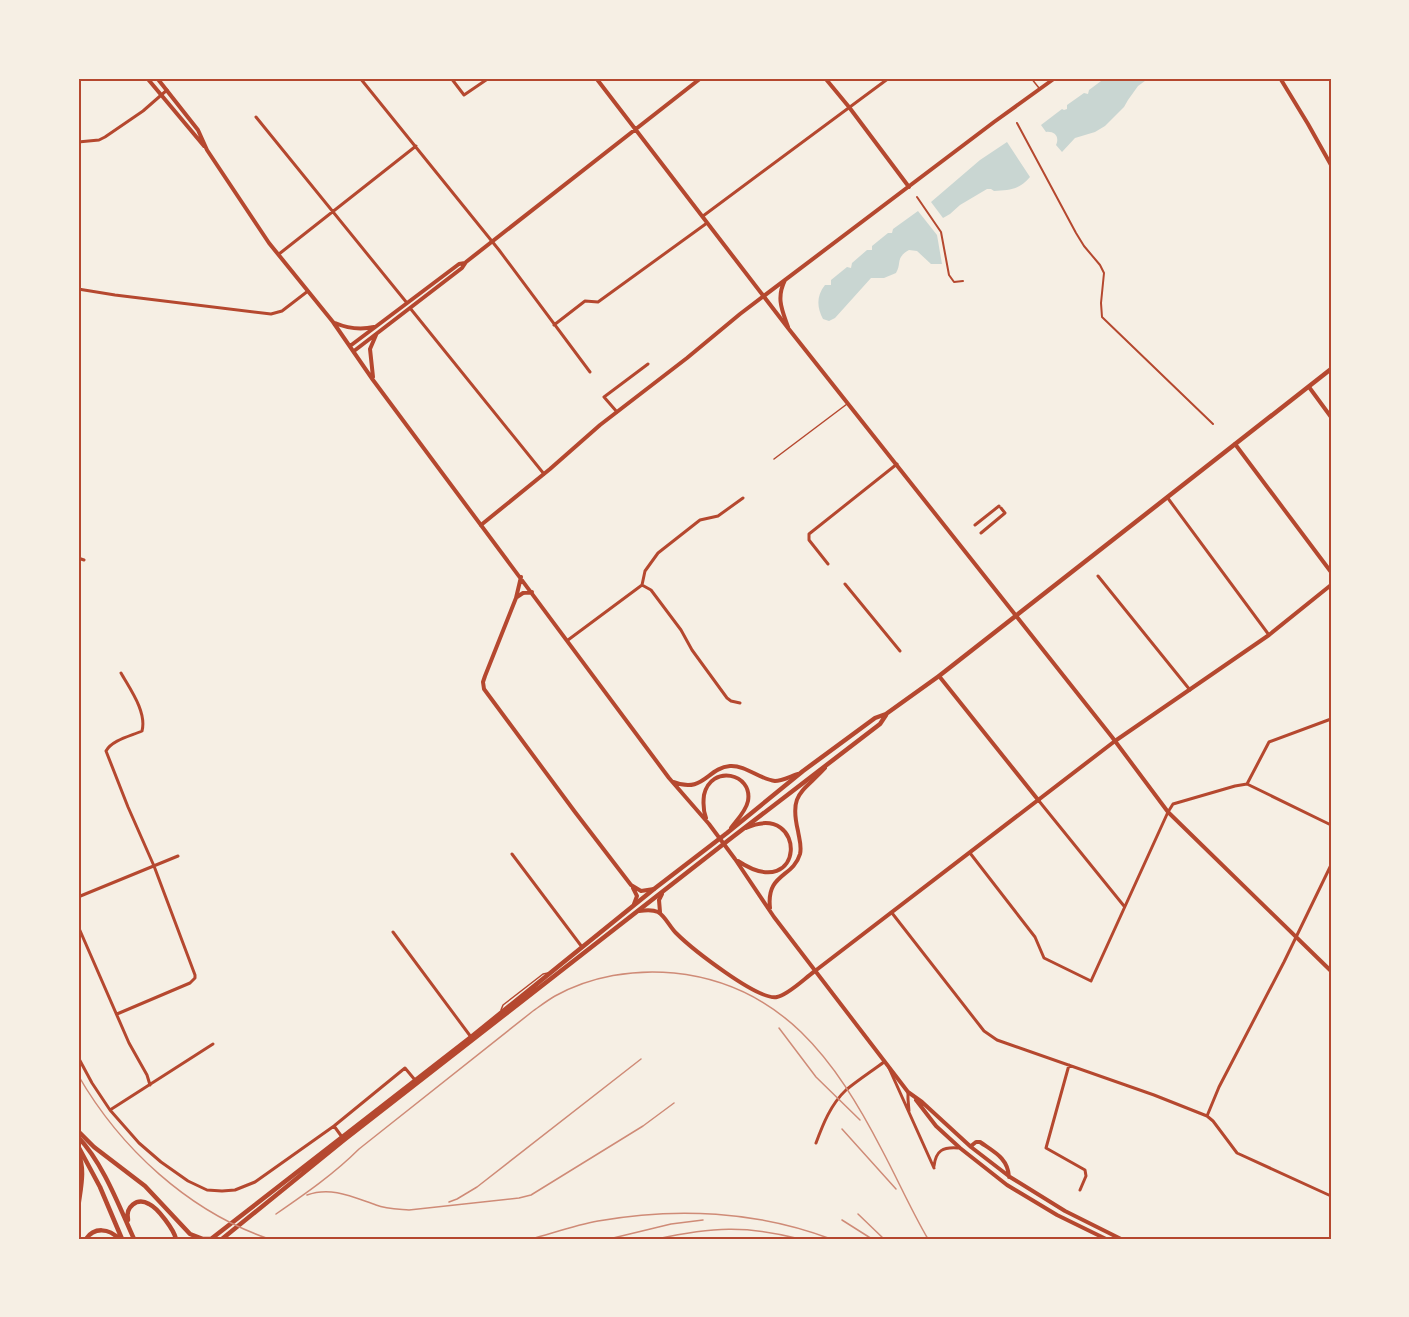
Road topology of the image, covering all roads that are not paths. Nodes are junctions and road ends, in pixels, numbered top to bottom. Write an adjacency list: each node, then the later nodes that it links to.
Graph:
1 (147, 78): 15 (main road)
2 (157, 78): 14 (main road)
3 (360, 78): 21 (street)
4 (451, 78): 5 (street)
5 (489, 78)
6 (596, 78): 19 (main road)
7 (701, 78): 19 (main road)
8 (825, 78): 16 (main road)
9 (889, 78): 16 (street)
10 (1031, 78): 13 (lane)
11 (1055, 78): 13 (main road)
12 (1280, 78): 23 (main road)
13 (1040, 89): 24 (main road)
14 (167, 90): 15 (street); 22 (main road)
15 (162, 94): 20 (street); 22 (main road)
16 (849, 107): 24 (main road); 27 (street)
17 (256, 117): 26 (street)
18 (1017, 123): 53 (street)
19 (635, 130): 27 (main road); 29 (main road)
20 (78, 142)
21 (416, 146): 26 (street); 29 (street)
22 (207, 150): 30 (main road)
23 (1331, 165)
24 (909, 187): 32 (main road)
25 (917, 197): 33 (street)
26 (332, 212): 30 (street); 37 (street)
27 (703, 216): 28 (main road)
28 (708, 222): 36 (main road); 40 (street)
29 (492, 242): 31 (main road); 40 (street)
30 (279, 254): 35 (main road)
31 (466, 262): 37 (main road); 38 (main road)
32 (787, 278): 36 (main road); 41 (main road)
33 (963, 281)
34 (78, 289): 35 (street)
35 (308, 291): 39 (main road)
36 (764, 296): 41 (main road); 51 (main road)
37 (407, 303): 42 (main road)
38 (410, 308): 42 (main road); 57 (street)
39 (333, 322): 42 (main road); 43 (main road)
40 (554, 325): 47 (street)
41 (788, 328): 50 (main road)
42 (377, 329): 43 (main road); 44 (main road); 48 (main road)
43 (350, 346): 44 (main road)
44 (354, 351): 48 (main road)
45 (648, 364): 51 (street)
46 (1331, 369): 49 (main road)
47 (590, 372)
48 (373, 380): 62 (main road)
49 (1309, 387): 52 (main road); 54 (main road)
50 (848, 403): 55 (lane); 56 (main road)
51 (617, 412): 57 (main road)
52 (1331, 417)
53 (1213, 424)
54 (1235, 444): 58 (main road); 68 (main road)
55 (774, 459)
56 (897, 465): 67 (street); 76 (main road)
57 (544, 474): 62 (main road)
58 (1167, 497): 76 (main road); 77 (street)
59 (743, 498): 72 (street)
60 (986, 517): 61 (street); 61 (street); 63 (street)
61 (992, 524): 64 (street)
62 (482, 525): 69 (main road)
63 (975, 525)
64 (981, 533)
65 (78, 558): 66 (street)
66 (84, 560)
67 (828, 564)
68 (1331, 572)
69 (521, 576): 74 (main road); 75 (main road)
70 (1098, 576): 82 (street)
71 (845, 584): 79 (street)
72 (642, 585): 78 (street); 83 (street)
73 (1331, 585): 77 (main road)
74 (533, 592): 75 (main road); 78 (main road)
75 (516, 598): 103 (main road)
76 (1016, 615): 81 (main road); 86 (main road)
77 (1269, 635): 82 (main road)
78 (568, 640): 89 (main road)
79 (900, 651)
80 (121, 673): 102 (street)
81 (939, 676): 84 (main road); 91 (main road)
82 (1190, 690): 86 (main road)
83 (740, 703)
84 (886, 714): 87 (main road); 88 (main road)
85 (1331, 720): 90 (street)
86 (1115, 741): 91 (main road); 92 (main road)
87 (829, 764): 96 (main road); 112 (main road)
88 (803, 771): 89 (main road); 95 (main road)
89 (671, 779): 93 (main road)
90 (1247, 784): 92 (street); 94 (street)
91 (1039, 801): 97 (main road); 108 (street)
92 (1168, 812): 108 (street); 115 (main road)
93 (709, 824): 95 (main road); 100 (main road)
94 (1331, 825)
95 (727, 834): 104 (main road)
96 (730, 839): 100 (main road); 105 (main road)
97 (970, 853): 108 (street); 111 (main road)
98 (512, 854): 116 (street)
99 (178, 856): 102 (street)
100 (735, 859): 112 (main road)
101 (1331, 864): 115 (street)
102 (154, 866): 106 (street); 119 (street)
103 (632, 885): 104 (main road); 107 (main road)
104 (654, 889): 107 (main road)
105 (664, 891): 109 (main road); 110 (main road)
106 (78, 897)
107 (633, 906): 116 (main road)
108 (1124, 906)
109 (638, 911): 110 (main road); 145 (main road)
110 (660, 913): 117 (main road)
111 (892, 913): 117 (main road); 124 (street)
112 (772, 914): 117 (main road)
113 (78, 926): 119 (street)
114 (393, 932): 120 (street)
115 (1296, 936): 118 (main road); 131 (street)
116 (582, 947): 120 (main road)
117 (815, 971): 123 (main road)
118 (1331, 971)
119 (117, 1014): 126 (street)
120 (471, 1037): 125 (main road)
121 (213, 1044): 126 (street)
122 (78, 1057): 129 (street)
123 (886, 1064): 127 (main road); 130 (street); 136 (street)
124 (1069, 1065): 131 (street); 142 (street)
125 (415, 1080): 132 (street); 135 (main road)
126 (150, 1085): 129 (street)
127 (908, 1092): 128 (main road); 130 (street)
128 (914, 1097): 138 (main road); 139 (main road)
129 (110, 1110): 132 (street)
130 (910, 1116): 139 (street)
131 (1207, 1116): 143 (street)
132 (334, 1126): 135 (street)
133 (78, 1131): 150 (main road)
134 (78, 1137): 148 (main road)
135 (342, 1137): 150 (main road)
136 (816, 1143)
137 (78, 1146): 147 (main road)
138 (971, 1146): 141 (main road); 141 (main road)
139 (960, 1148): 151 (main road)
140 (78, 1152): 144 (main road)
141 (1010, 1177): 152 (main road)
142 (1080, 1190)
143 (1331, 1196)
144 (78, 1209)
145 (223, 1238)
146 (86, 1239): 147 (main road)
147 (120, 1239)
148 (135, 1239): 149 (main road)
149 (176, 1239)
150 (211, 1239)
151 (1106, 1239)
152 (1121, 1239)

